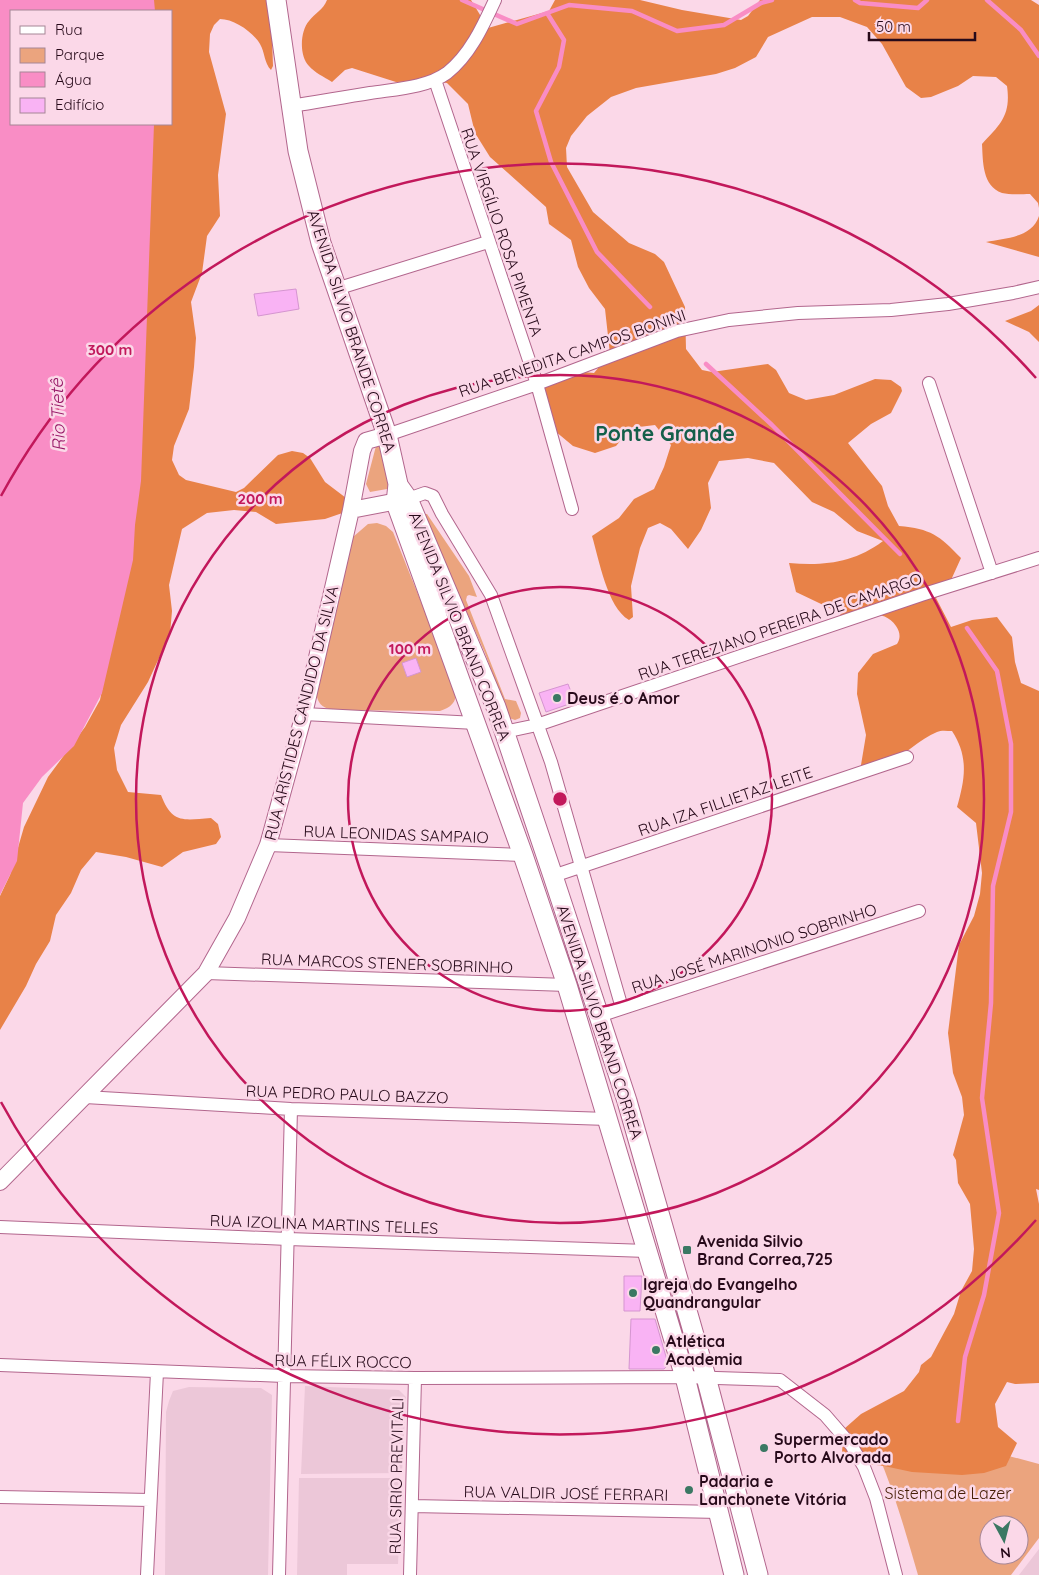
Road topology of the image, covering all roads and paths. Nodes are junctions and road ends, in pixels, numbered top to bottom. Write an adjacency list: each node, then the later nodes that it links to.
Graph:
1 (276, 0): 4 (main road, AVENIDA SILVIO BRANDE CORREA)
2 (495, 0): 3 (street)
3 (435, 80): 4 (street); 5 (street, RUA VIRGÍLIO ROSA PIMENTA)
4 (291, 106): 7 (main road, AVENIDA SILVIO BRANDE CORREA)
5 (488, 242): 7 (street); 9 (street, RUA VIRGÍLIO ROSA PIMENTA)
6 (1039, 287): 9 (street, RUA BENEDITA CAMPOS BONINI)
7 (336, 290): 10 (main road, AVENIDA SILVIO BRANDE CORREA)
8 (929, 383): 15 (street)
9 (536, 384): 10 (street, RUA BENEDITA CAMPOS BONINI); 12 (street, RUA VIRGÍLIO ROSA PIMENTA)
10 (387, 435): 11 (main road, AVENIDA SILVIO BRANDE CORREA); 13 (street, RUA ARISTIDES CANDIDO DA SILVA)
11 (400, 495): 13 (street); 17 (main road, AVENIDA SILVIO BRAND CORREA); 18 (street); 19 (main road, AVENIDA SILVIO BRAND CORREA)
12 (572, 509)
13 (351, 510): 16 (street, RUA ARISTIDES CANDIDO DA SILVA)
14 (1039, 558): 15 (street, RUA TEREZIANO PEREIRA DE CAMARGO)
15 (992, 573): 18 (street, RUA TEREZIANO PEREIRA DE CAMARGO)
16 (304, 714): 17 (street); 21 (street, RUA ARISTIDES CANDIDO DA SILVA)
17 (476, 723): 22 (main road, AVENIDA SILVIO BRAND CORREA)
18 (537, 725): 19 (street, RUA TEREZIANO PEREIRA DE CAMARGO); 23 (street)
19 (504, 732): 24 (main road, AVENIDA SILVIO BRAND CORREA)
20 (907, 757): 23 (street, RUA IZA FILLIETAZ LEITE)
21 (268, 845): 22 (street, RUA LEONIDAS SAMPAIO); 26 (street, RUA ARISTIDES CANDIDO DA SILVA)
22 (523, 855): 27 (main road, AVENIDA SILVIO BRAND CORREA)
23 (582, 866): 24 (street, RUA IZA FILLIETAZ LEITE); 28 (street)
24 (553, 876): 29 (main road, AVENIDA SILVIO BRAND CORREA)
25 (919, 911): 28 (street, RUA JOSÉ MARINONIO SOBRINHO)
26 (206, 973): 27 (street, RUA MARCOS STENER SOBRINHO); 30 (street, RUA ARISTIDES CANDIDO DA SILVA)
27 (567, 985): 32 (main road, AVENIDA SILVIO BRAND CORREA)
28 (622, 1008): 29 (street, RUA JOSÉ MARINONIO SOBRINHO)
29 (598, 1016): 42 (main road, AVENIDA SILVIO BRAND CORREA)
30 (85, 1097): 31 (street, RUA PEDRO PAULO BAZZO); 33 (street, RUA ARISTIDES CANDIDO DA SILVA)
31 (291, 1109): 32 (street, RUA PEDRO PAULO BAZZO); 35 (street)
32 (608, 1119): 36 (main road, AVENIDA SILVIO BRAND CORREA)
33 (0, 1182)
34 (0, 1227): 35 (street, RUA IZOLINA MARTINS TELLES)
35 (288, 1239): 36 (street, RUA IZOLINA MARTINS TELLES); 39 (street)
36 (647, 1251): 40 (main road, AVENIDA SILVIO BRAND CORREA)
37 (0, 1366): 38 (street, RUA FÉLIX ROCCO)
38 (157, 1372): 39 (street, RUA FÉLIX ROCCO); 44 (street)
39 (284, 1376): 41 (street, RUA FÉLIX ROCCO); 48 (street)
40 (685, 1377): 41 (street, RUA FÉLIX ROCCO); 42 (street, RUA FÉLIX ROCCO); 46 (main road, AVENIDA SILVIO BRAND CORREA)
41 (415, 1378): 45 (street, RUA SIRIO PREVITALI)
42 (706, 1378): 51 (main road, AVENIDA SILVIO BRAND CORREA); 52 (street, RUA FÉLIX ROCCO)
43 (0, 1497): 44 (street)
44 (150, 1500): 47 (street)
45 (412, 1506): 46 (street, RUA VALDIR JOSÉ FERRARI); 49 (street, RUA SIRIO PREVITALI)
46 (720, 1512): 50 (main road, AVENIDA SILVIO BRAND CORREA)
47 (147, 1575)
48 (279, 1575)
49 (410, 1575)
50 (734, 1575)
51 (758, 1575)
52 (896, 1575)

